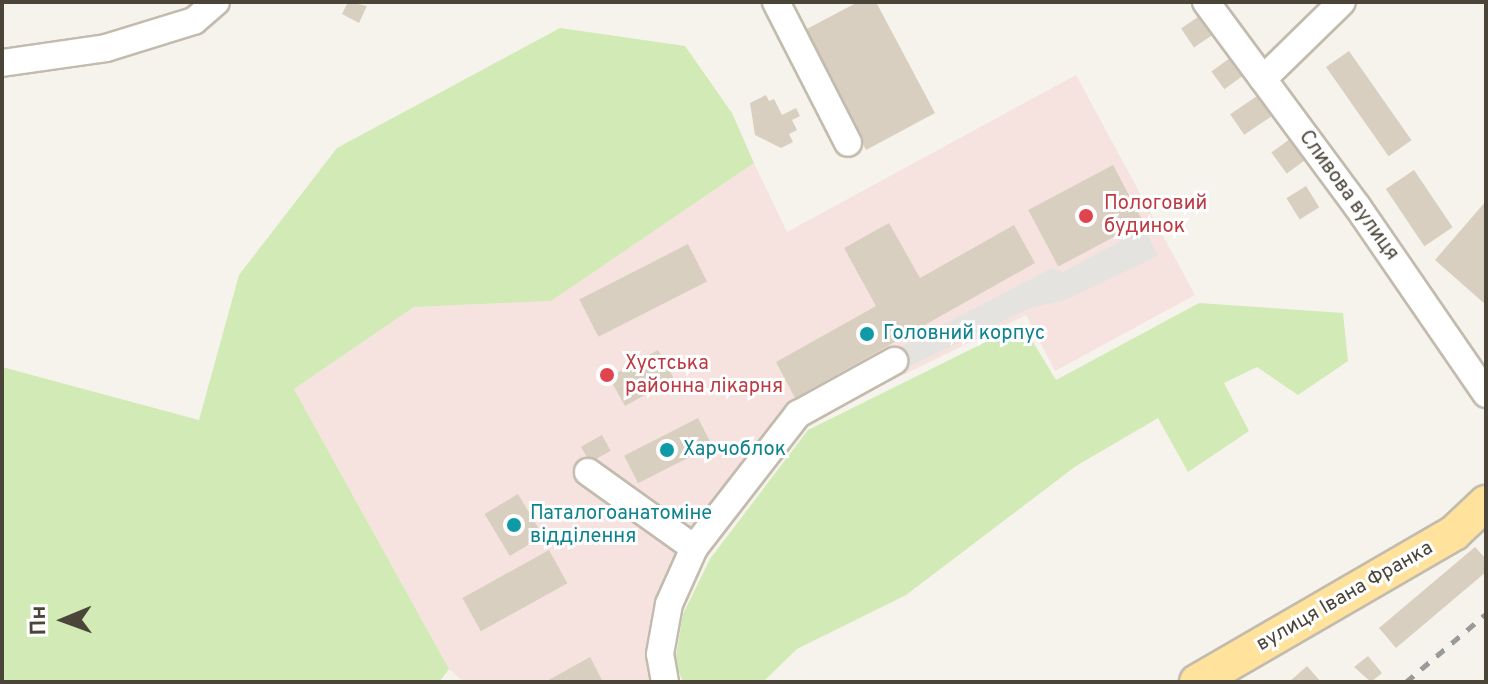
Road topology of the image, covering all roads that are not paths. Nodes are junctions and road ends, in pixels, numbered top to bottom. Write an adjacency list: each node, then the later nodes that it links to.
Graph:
1 (216, 2): 5 (street)
2 (776, 2): 7 (street)
3 (1206, 2): 6 (street, Сливова вулиця)
4 (1342, 2): 6 (street)
5 (2, 63)
6 (1263, 79): 9 (street, Сливова вулиця)
7 (848, 143)
8 (894, 361): 12 (street)
9 (1486, 394)
10 (588, 472): 12 (street)
11 (1486, 503): 13 (main road, вулиця Івана Франка)
12 (694, 548): 14 (street)
13 (1229, 674): 15 (main road, вулиця Івана Франка)
14 (665, 682)
15 (1197, 682)

